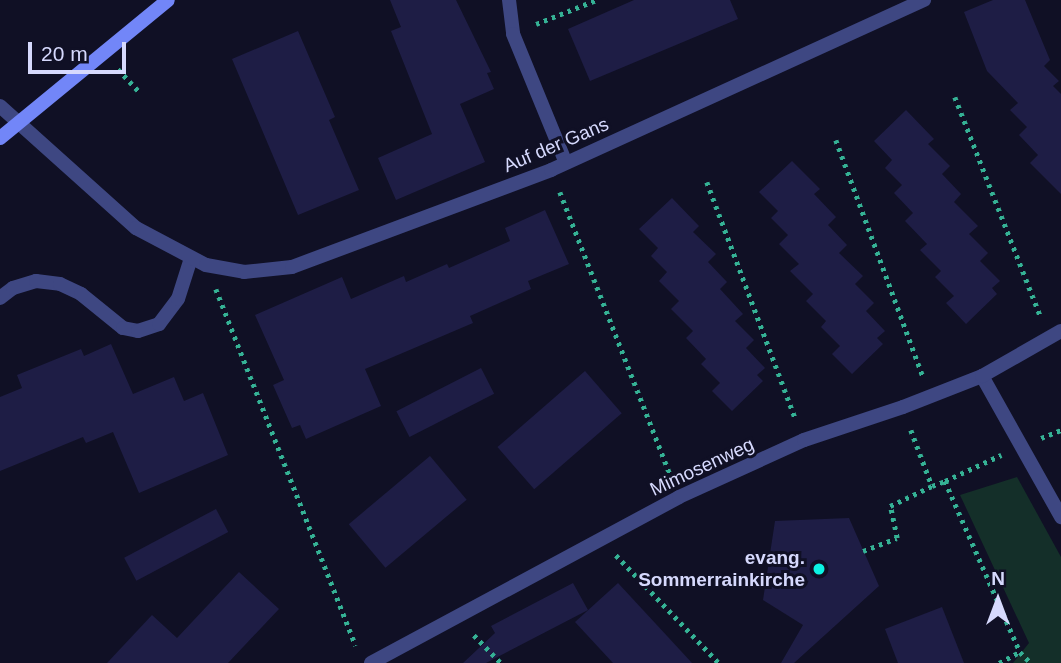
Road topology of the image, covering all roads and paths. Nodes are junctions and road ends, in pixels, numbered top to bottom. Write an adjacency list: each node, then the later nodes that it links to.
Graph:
1 (167, 0): 6 (main road)
2 (509, 0): 5 (street)
3 (596, 0): 5 (path)
4 (923, 0): 13 (street, Auf der Gans)
5 (513, 34): 13 (street)
6 (104, 53): 7 (path); 10 (main road)
7 (140, 93)
8 (955, 97): 19 (path)
9 (0, 106): 10 (street, Auf der Gans)
10 (20, 122): 11 (main road); 16 (street, Auf der Gans)
11 (0, 138)
12 (836, 140): 21 (path)
13 (566, 163): 14 (street, Auf der Gans)
14 (551, 170): 17 (street, Auf der Gans); 25 (path)
15 (707, 182): 23 (path)
16 (191, 258): 17 (street, Auf der Gans); 18 (street)
17 (206, 265): 31 (path)
18 (0, 298)
19 (1054, 333): 20 (street, Mimosenweg)
20 (982, 376): 21 (street, Mimosenweg); 26 (street)
21 (930, 397): 22 (street, Mimosenweg)
22 (903, 407): 23 (street, Mimosenweg); 24 (path)
23 (804, 440): 25 (street, Mimosenweg)
24 (932, 486): 28 (path); 30 (path)
25 (679, 497): 27 (street, Mimosenweg)
26 (1061, 517)
27 (601, 539): 29 (street, Mimosenweg); 33 (path)
28 (863, 551)
29 (457, 616): 31 (street, Mimosenweg); 32 (path)
30 (1020, 652): 34 (path); 35 (path)
31 (366, 660)
32 (501, 663)
33 (719, 663)
34 (999, 663)
35 (1031, 663)

